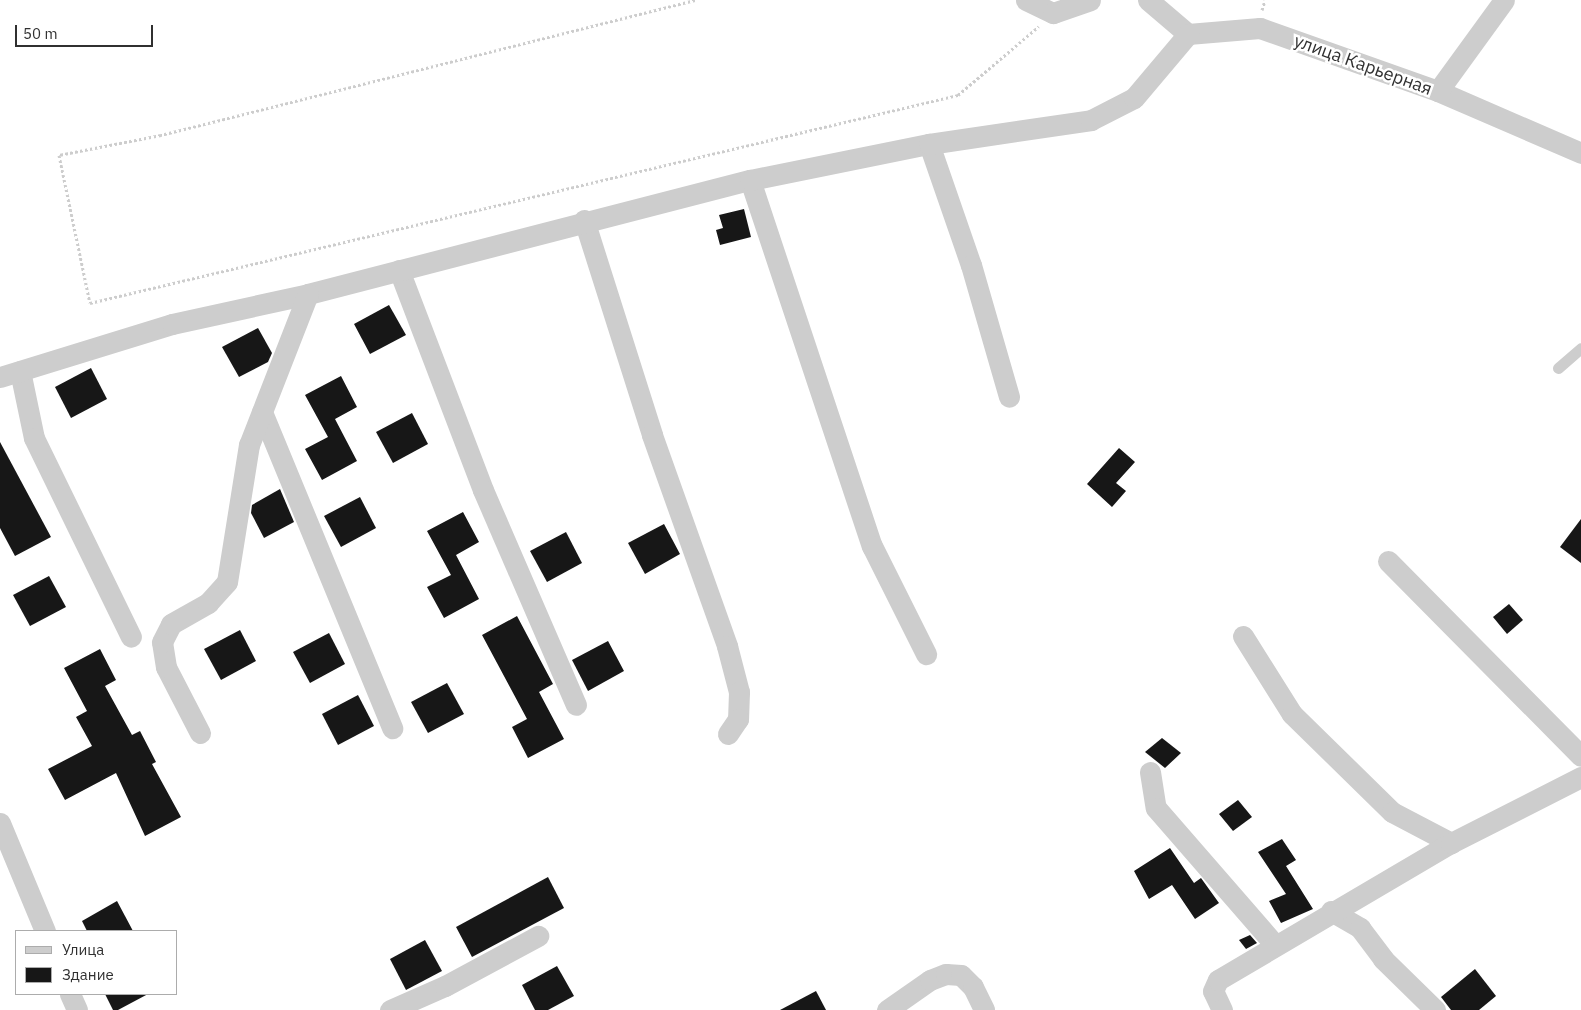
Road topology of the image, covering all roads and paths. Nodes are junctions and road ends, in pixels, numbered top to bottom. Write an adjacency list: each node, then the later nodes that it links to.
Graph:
1 (695, 0): 6 (path)
2 (1026, 0): 6 (street)
3 (1088, 0): 6 (street)
4 (1148, 0): 7 (street)
5 (1504, 0): 8 (street)
6 (1052, 13)
7 (1188, 34): 8 (street, улица Карьерная); 9 (street)
8 (1438, 91): 10 (street, улица Карьерная)
9 (929, 144): 11 (street); 19 (street)
10 (1581, 153)
11 (750, 180): 12 (street); 24 (street)
12 (584, 220): 13 (street); 28 (street)
13 (399, 270): 14 (street); 25 (street)
14 (308, 294): 17 (street); 20 (street)
15 (1581, 348): 16 (lane)
16 (1558, 368)
17 (20, 370): 18 (street); 23 (street)
18 (0, 376)
19 (1009, 397)
20 (262, 412): 26 (street); 27 (street)
21 (1388, 561): 29 (street)
22 (1243, 636): 33 (street)
23 (130, 637)
24 (926, 654)
25 (576, 705)
26 (392, 728)
27 (200, 733)
28 (728, 734)
29 (1581, 756)
30 (1150, 772): 37 (street)
31 (1581, 777): 33 (street)
32 (0, 823): 35 (street)
33 (1451, 843): 34 (street)
34 (1331, 911): 37 (street); 44 (street)
35 (45, 930)
36 (538, 936): 40 (street)
37 (1275, 945): 43 (street)
38 (70, 995): 39 (street)
39 (76, 1010)
40 (390, 1010)
41 (887, 1010): 42 (street)
42 (984, 1010)
43 (1222, 1010)
44 (1435, 1010)

